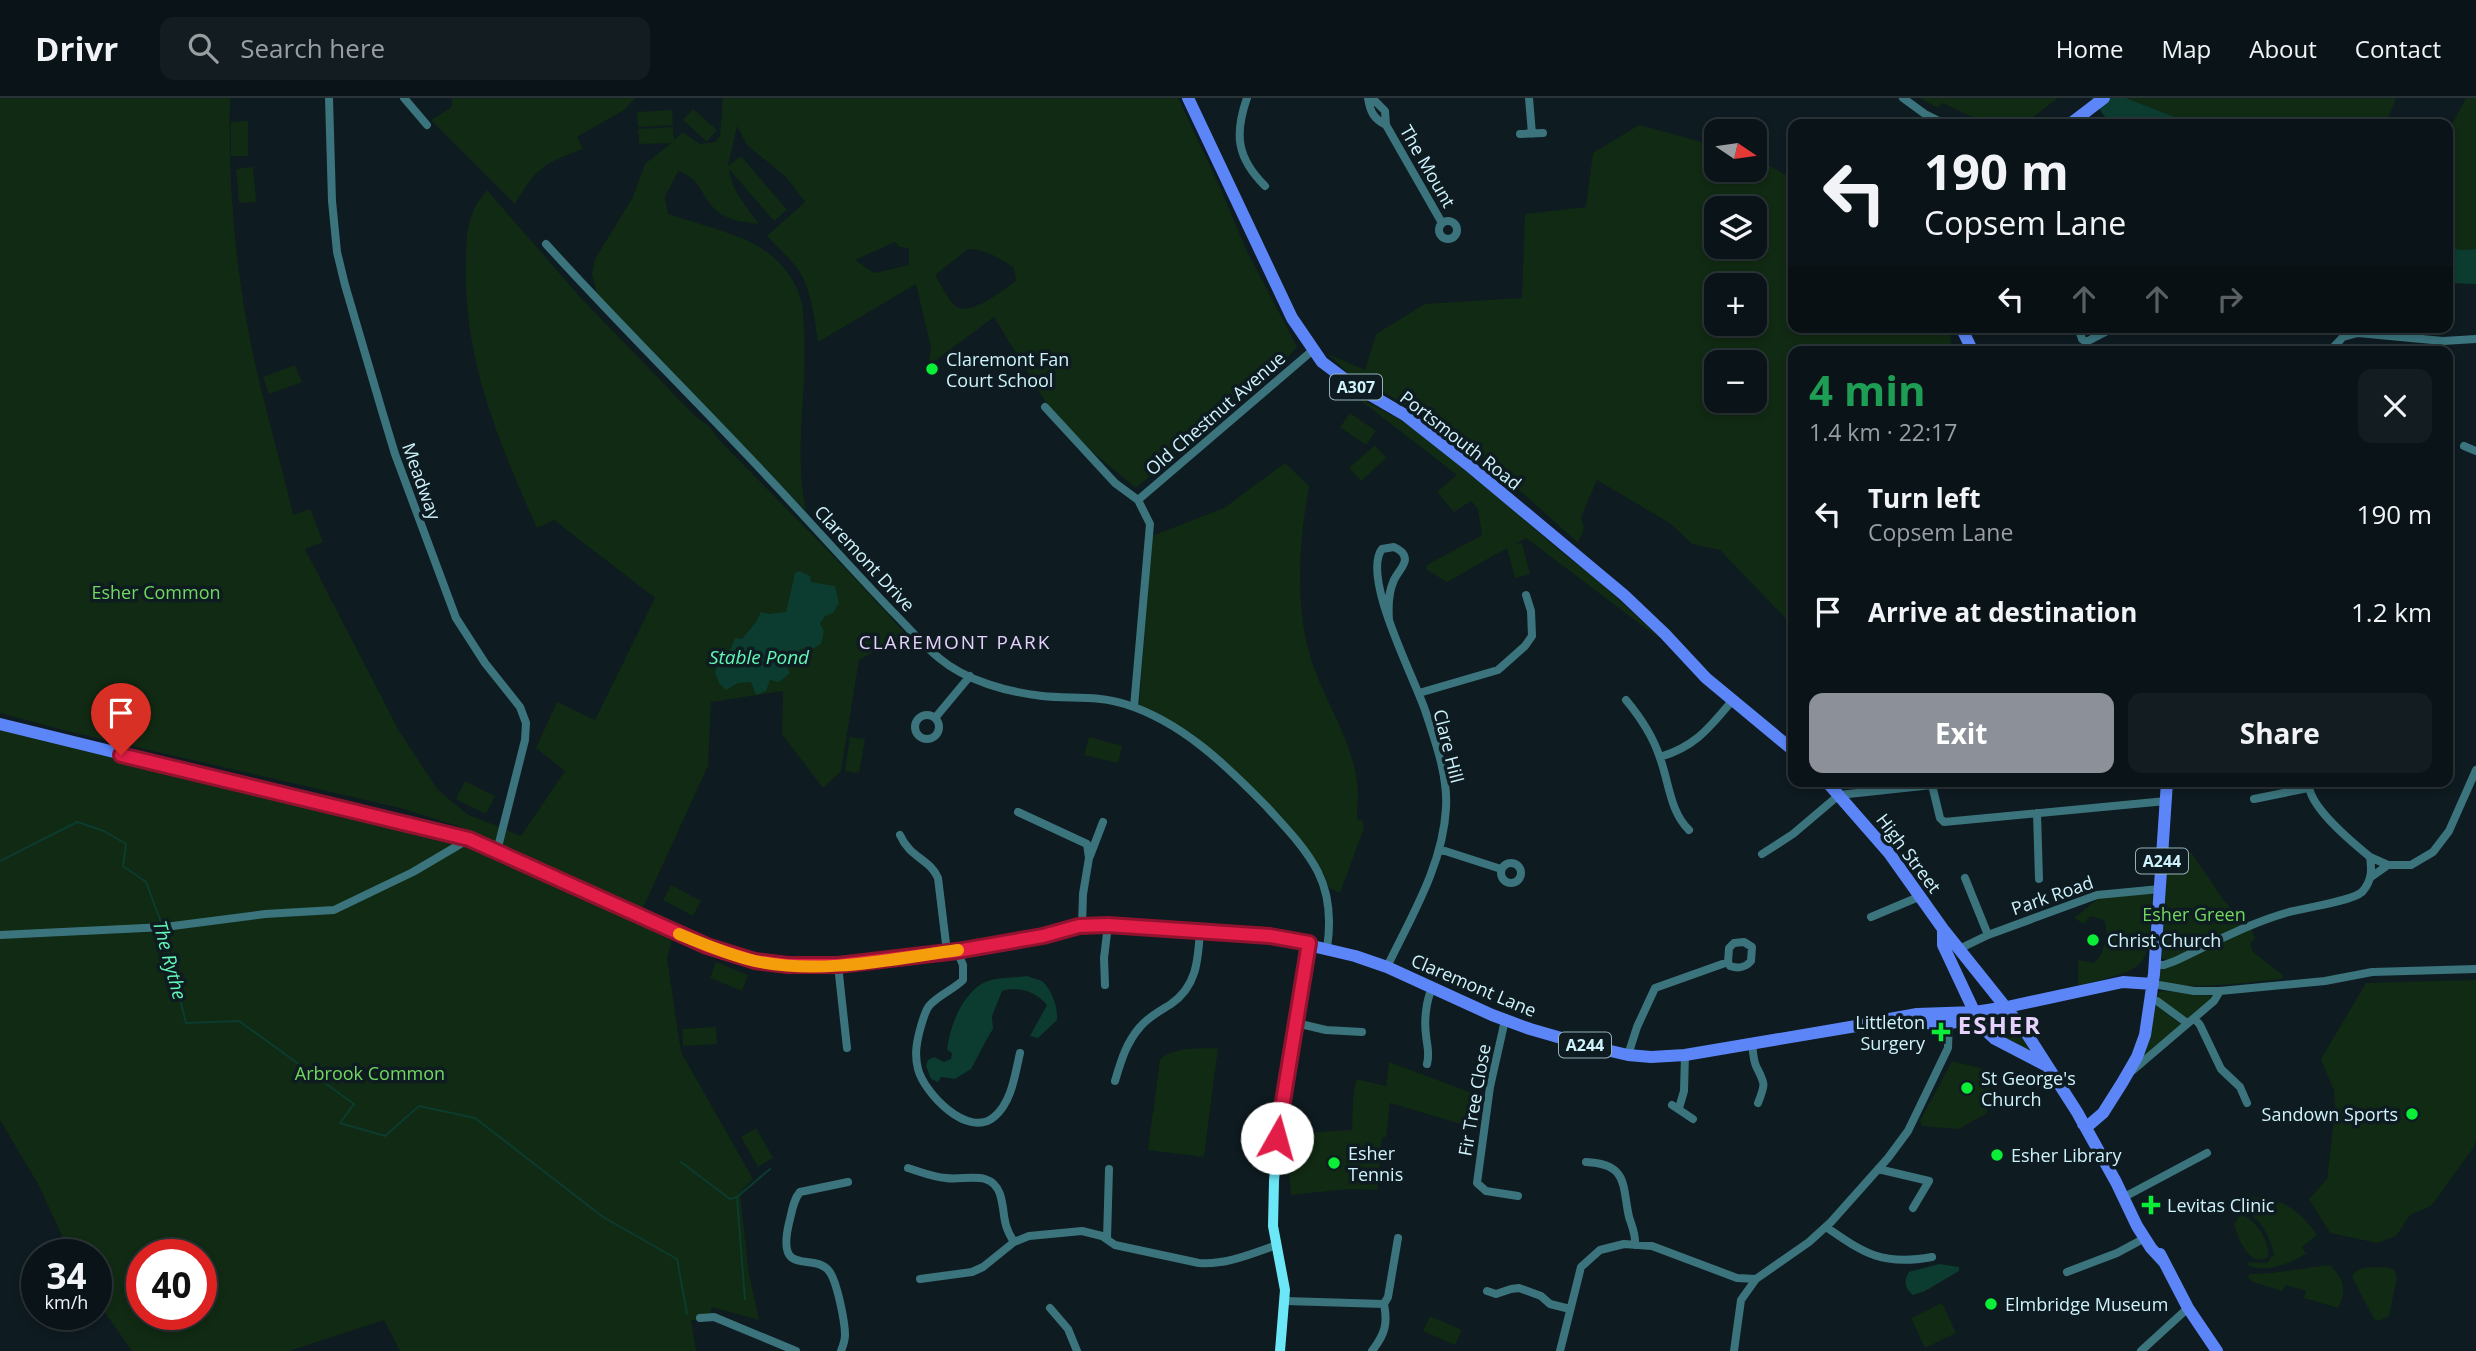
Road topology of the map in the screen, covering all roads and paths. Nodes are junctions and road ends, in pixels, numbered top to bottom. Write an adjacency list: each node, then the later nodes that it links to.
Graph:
1 (330, 98): 58 (street, Meadway)
2 (404, 98): 12 (street)
3 (1188, 98): 25 (main road, Portsmouth Road / A307)
4 (1247, 98): 16 (street)
5 (1370, 98): 17 (street, The Mount)
6 (1529, 98): 15 (street)
7 (1903, 98): 9 (street)
8 (2095, 100): 10 (main road); 11 (main road)
9 (1935, 119)
10 (2066, 119)
11 (2075, 119)
12 (427, 125)
13 (1544, 133): 15 (street)
14 (1520, 134): 15 (street)
15 (1532, 134)
16 (1265, 186)
17 (1442, 223)
18 (546, 244): 32 (street, Claremont Drive)
19 (2080, 333): 20 (street)
20 (2103, 333)
21 (2358, 333): 24 (street)
22 (2358, 333): 23 (street)
23 (2476, 339)
24 (2335, 346)
25 (1313, 350): 29 (street, Old Chestnut Avenue); 35 (main road, Portsmouth Road / A307)
26 (1045, 407): 29 (street)
27 (2465, 446): 28 (street)
28 (2476, 451)
29 (1138, 500): 36 (street)
30 (1525, 595): 33 (street, Clare Hill)
31 (1389, 620): 31 (street, Clare Hill); 33 (street, Clare Hill)
32 (970, 676): 36 (street, Claremont Drive); 37 (street)
33 (1419, 693): 57 (street, Clare Hill)
34 (1626, 700): 40 (street)
35 (1732, 701): 39 (main road, Portsmouth Road / A307); 40 (street)
36 (1134, 707): 77 (street, Claremont Drive)
37 (935, 718)
38 (0, 723): 56 (main road, A244)
39 (1788, 746)
40 (1660, 757): 54 (street)
41 (2476, 769): 62 (street)
42 (1832, 787): 48 (main road)
43 (1917, 787): 48 (street)
44 (1932, 787): 52 (street)
45 (2167, 787): 50 (main road, A244)
46 (2300, 787): 49 (street)
47 (2309, 787): 60 (street)
48 (1842, 797): 59 (street); 68 (main road, High Street)
49 (2254, 799)
50 (2166, 801): 52 (street); 67 (main road, A244)
51 (1018, 812): 61 (street)
52 (2037, 813): 66 (street)
53 (1103, 822): 61 (street)
54 (1689, 830)
55 (900, 835): 79 (street)
56 (469, 839): 58 (main road, A244); 74 (street)
57 (1439, 849): 63 (street); 83 (street, Clare Hill)
58 (496, 851): 81 (main road, A244)
59 (1762, 854)
60 (2370, 856): 62 (street); 65 (street)
61 (1089, 859): 71 (street)
62 (2388, 865): 65 (street)
63 (1502, 869)
64 (1965, 877): 75 (street)
65 (2371, 877): 82 (street)
66 (2039, 879)
67 (2160, 889): 75 (street, Park Road); 82 (main road, A244)
68 (1921, 896): 69 (street); 72 (main road, High Street)
69 (1871, 916)
70 (1108, 925): 71 (main road, A244); 73 (main road, A244); 87 (street)
71 (1082, 926): 79 (main road, A244)
72 (1943, 929): 78 (main road, High Street); 92 (main road, High Street)
73 (1200, 930): 76 (main road, A244); 107 (street)
74 (0, 935)
75 (1988, 935): 78 (street, Park Road)
76 (1309, 943): 77 (main road, Claremont Lane / A244); 96 (street)
77 (1327, 948): 83 (main road, Claremont Lane / A244)
78 (1959, 949): 91 (main road, High Street)
79 (952, 951): 81 (main road, A244); 101 (street)
80 (1728, 962): 102 (street)
81 (838, 965): 100 (street)
82 (2153, 965): 85 (main road); 86 (main road, A244)
83 (1387, 967): 88 (main road, Claremont Lane / A244)
84 (2476, 969): 89 (street)
85 (2131, 983): 86 (main road, A244); 90 (main road); 91 (main road, A244)
86 (2153, 984): 89 (street); 90 (main road)
87 (1105, 985)
88 (1432, 988): 94 (main road, Claremont Lane / A244); 104 (street)
89 (2220, 991): 95 (street)
90 (2150, 999): 95 (street); 106 (main road)
91 (2007, 1007): 92 (main road, Claremont Lane / A244); 105 (main road, High Street)
92 (1975, 1012): 93 (main road, Claremont Lane / A244); 97 (main road, High Street)
93 (1949, 1018): 97 (main road, Claremont Lane / A244); 99 (main road, Claremont Lane / A244); 117 (street)
94 (1505, 1020): 102 (main road, Claremont Lane / A244); 124 (street, Fir Tree Close)
95 (2190, 1021): 106 (street); 109 (street)
96 (1296, 1023): 98 (street); 132 (street)
97 (1981, 1026): 105 (main road, High Street)
98 (1362, 1032)
99 (1752, 1043): 103 (main road, Claremont Lane / A244); 108 (street)
100 (847, 1048)
101 (1020, 1053)
102 (1628, 1055): 103 (main road, Claremont Lane / A244)
103 (1685, 1055): 111 (street)
104 (1427, 1064)
105 (2050, 1068): 112 (main road, High Street)
106 (2127, 1074): 110 (main road)
107 (1115, 1081)
108 (1758, 1103)
109 (2247, 1103)
110 (2103, 1112): 112 (main road); 113 (main road)
111 (1693, 1119)
112 (2083, 1124): 113 (main road, High Street)
113 (2093, 1141): 120 (main road, High Street)
114 (2207, 1153): 122 (street)
115 (1586, 1162): 131 (street)
116 (908, 1168): 130 (street)
117 (1878, 1169): 125 (street); 126 (street)
118 (1109, 1170): 129 (street)
119 (848, 1182): 121 (street)
120 (2116, 1182): 122 (main road, High Street); 127 (main road, High Street)
121 (836, 1184): 123 (street); 147 (street)
122 (2128, 1195): 127 (main road, High Street)
123 (839, 1196)
124 (1518, 1196)
125 (1913, 1208)
126 (1826, 1227): 133 (street); 137 (street)
127 (2148, 1237): 134 (street); 143 (main road)
128 (1398, 1238): 141 (street)
129 (1107, 1239): 130 (street); 132 (street)
130 (1014, 1242): 136 (street)
131 (1634, 1244): 135 (street); 144 (street)
132 (1277, 1245): 140 (street)
133 (1932, 1257)
134 (2067, 1272)
135 (1737, 1278): 137 (street); 139 (street)
136 (920, 1279)
137 (1756, 1279): 139 (street)
138 (1487, 1291): 144 (street)
139 (1743, 1295): 152 (street)
140 (1285, 1301): 141 (street); 149 (street)
141 (1384, 1304): 150 (street)
142 (1050, 1308): 148 (street)
143 (2188, 1308): 153 (street); 154 (main road)
144 (1570, 1310): 151 (street)
145 (700, 1318): 146 (street)
146 (796, 1351)
147 (841, 1351)
148 (1077, 1351)
149 (1280, 1351)
150 (1372, 1351)
151 (1560, 1351)
152 (1734, 1351)
153 (2141, 1351)
154 (2217, 1351)

